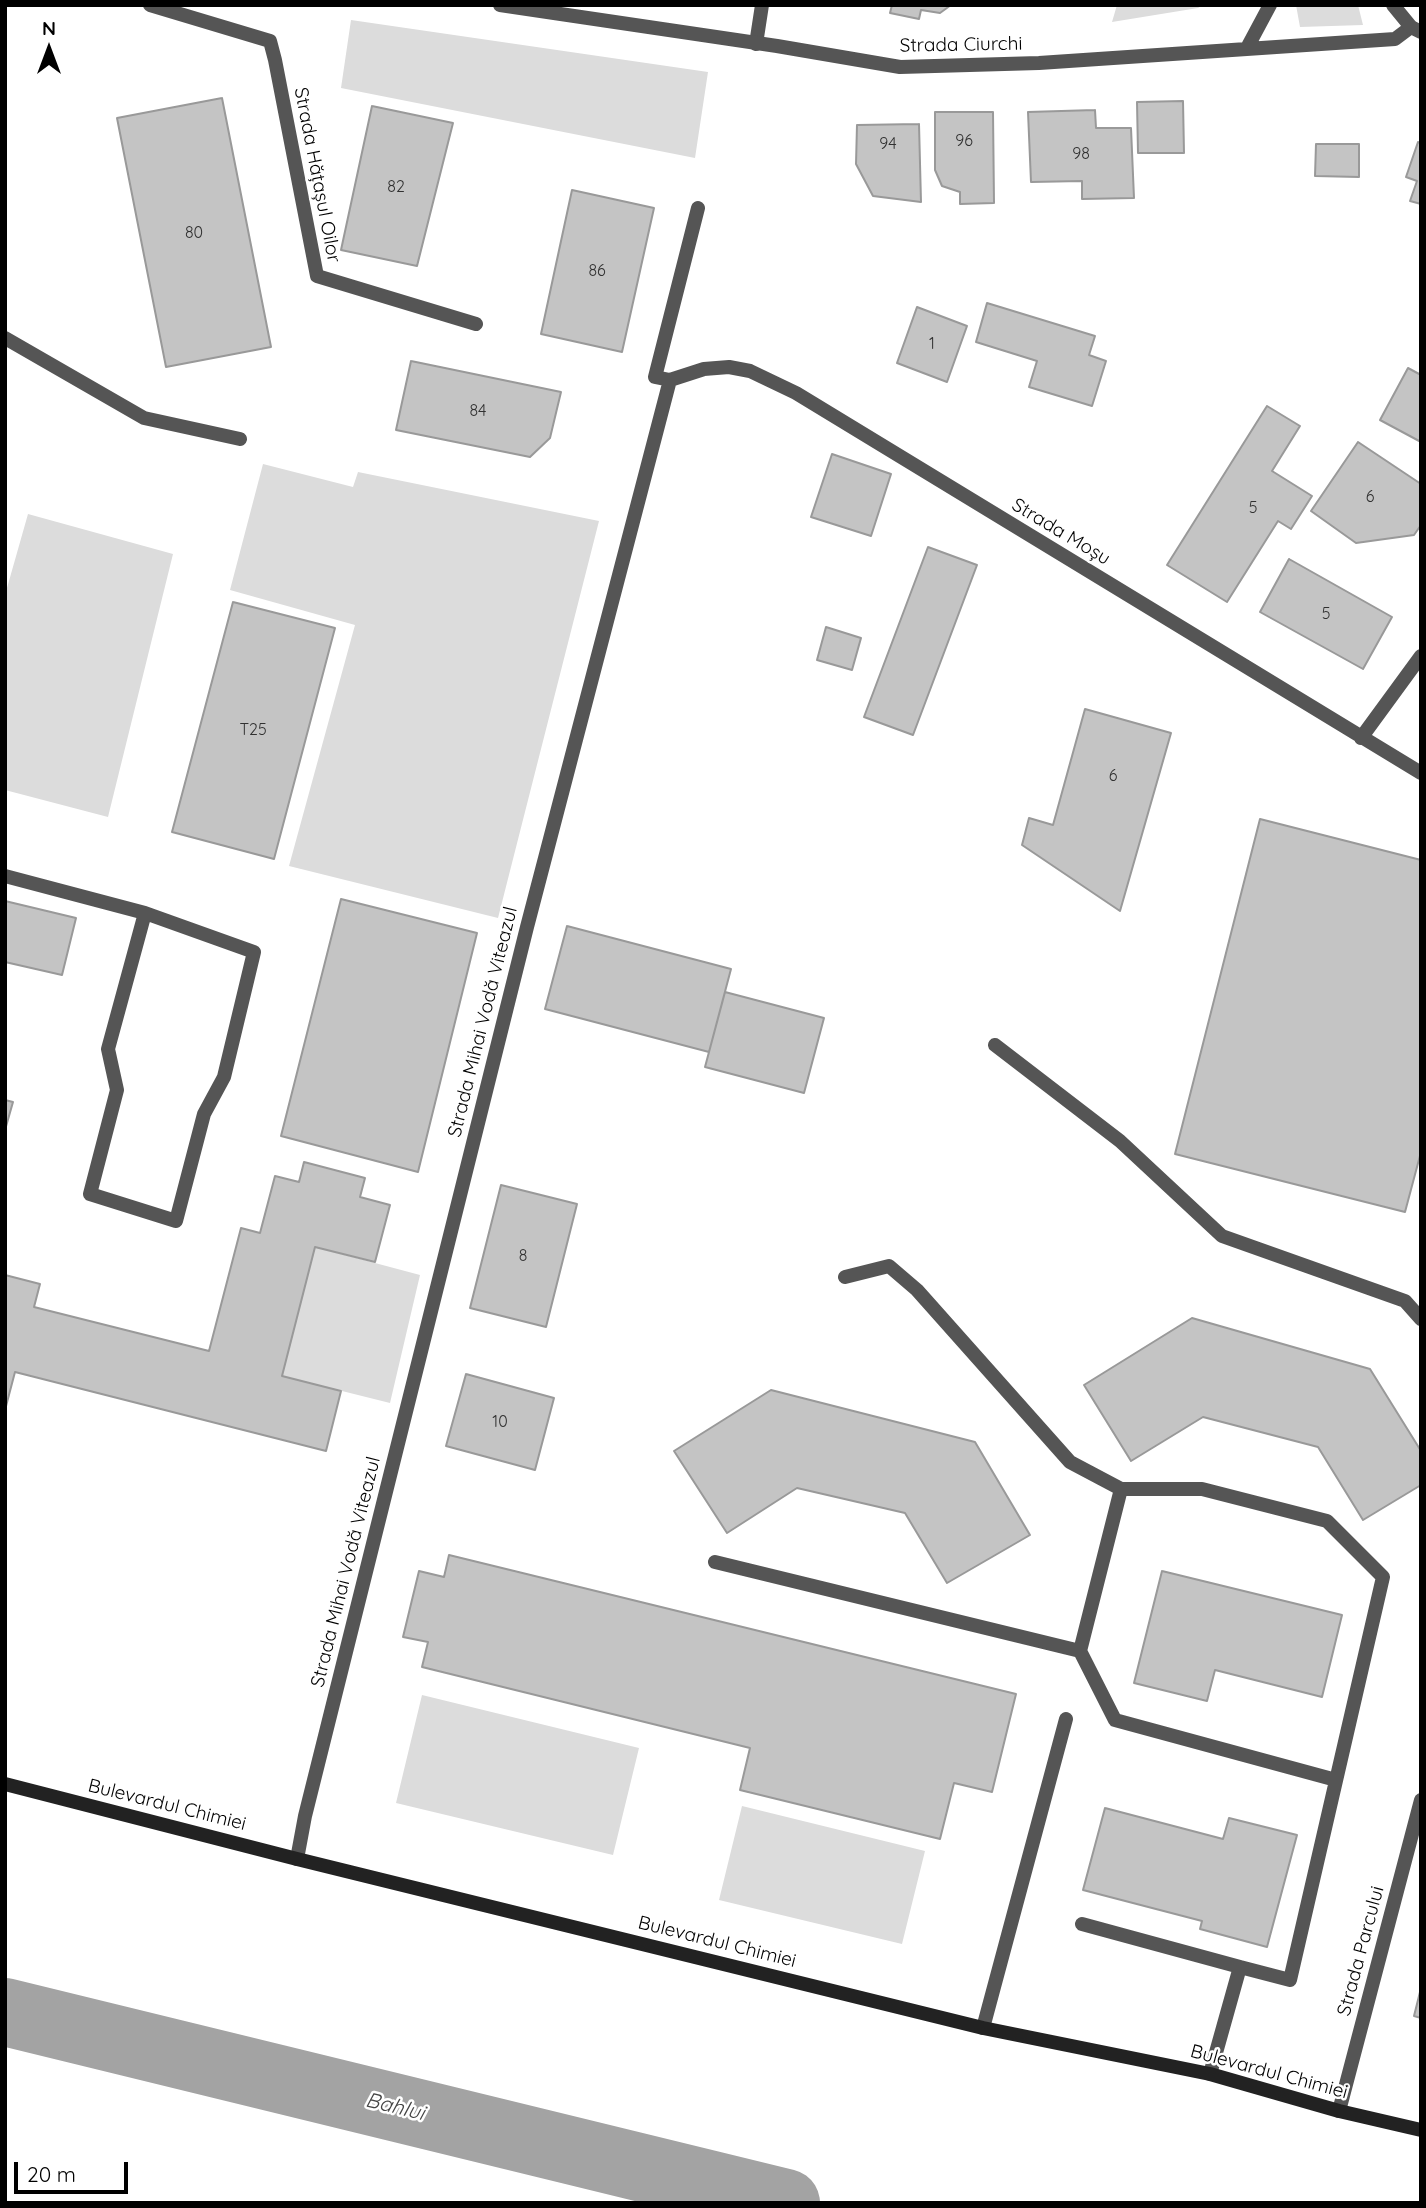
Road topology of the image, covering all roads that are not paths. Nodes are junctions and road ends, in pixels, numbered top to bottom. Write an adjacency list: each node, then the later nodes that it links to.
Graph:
1 (150, 5): 10 (street, Strada Hățașul Oilor)
2 (500, 5): 7 (street, Strada Ciurchi)
3 (762, 5): 7 (street)
4 (1270, 5): 8 (street)
5 (1393, 5): 6 (street)
6 (1416, 29): 8 (street, Strada Ciurchi)
7 (756, 44): 8 (street, Strada Ciurchi)
8 (1247, 48)
9 (698, 208): 12 (street)
10 (477, 324)
11 (5, 338): 13 (street)
12 (670, 380): 15 (street, Strada Moșu); 29 (street, Strada Mihai Vodă Viteazul)
13 (240, 439)
14 (1421, 656): 15 (street)
15 (1361, 738): 16 (street, Strada Moșu)
16 (1421, 773)
17 (5, 876): 18 (street)
18 (145, 913): 18 (street)
19 (995, 1045): 21 (street)
20 (845, 1278): 22 (street)
21 (1421, 1319)
22 (1121, 1489): 24 (street); 26 (street)
23 (715, 1562): 24 (street)
24 (1080, 1651): 26 (street)
25 (1066, 1719): 32 (street)
26 (1336, 1780): 31 (street)
27 (5, 1784): 29 (main road, Bulevardul Chimiei)
28 (1421, 1800): 34 (street, Strada Parcului)
29 (297, 1859): 32 (main road, Bulevardul Chimiei)
30 (1082, 1924): 31 (street)
31 (1240, 1967): 33 (street)
32 (983, 2028): 33 (main road, Bulevardul Chimiei)
33 (1210, 2074): 34 (main road, Bulevardul Chimiei)
34 (1339, 2111): 35 (main road, Bulevardul Chimiei)
35 (1421, 2130)

